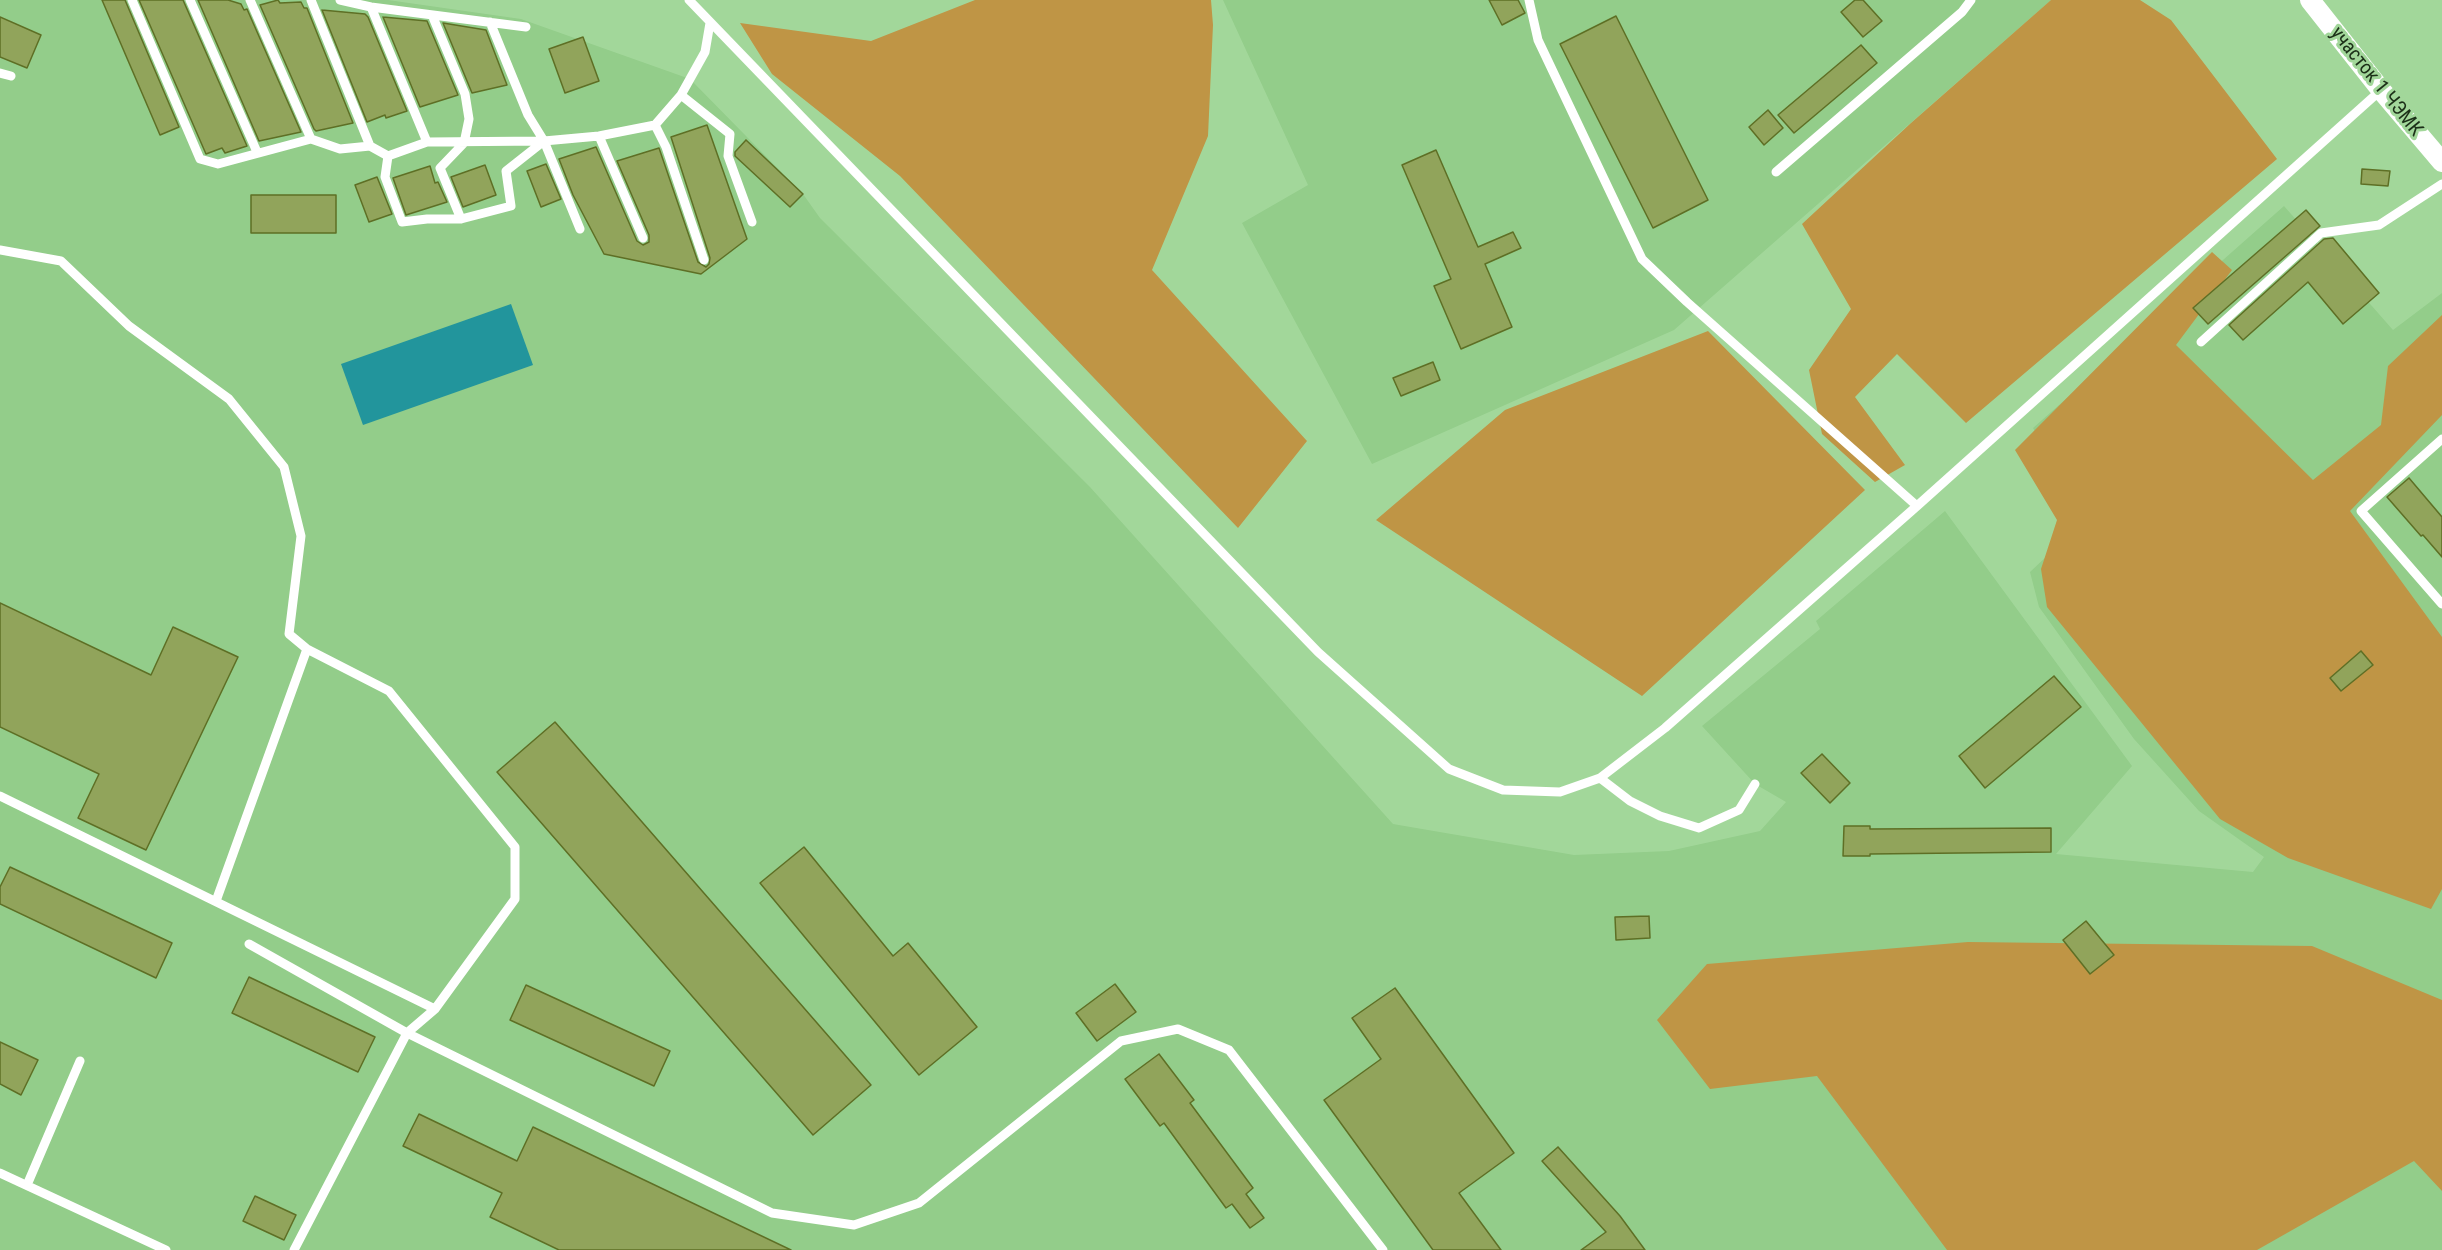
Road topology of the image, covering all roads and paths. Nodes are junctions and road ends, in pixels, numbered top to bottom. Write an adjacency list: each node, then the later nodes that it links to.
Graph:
1 (132, 0): 26 (lane)
2 (190, 0): 26 (lane)
3 (250, 0): 21 (lane)
4 (311, 0): 25 (lane)
5 (340, 0): 10 (lane)
6 (688, 0): 13 (lane)
7 (1528, 0): 39 (lane)
8 (1971, 0): 29 (lane)
9 (2310, 0): 17 (street, участок 1 ЧЭМК)
10 (371, 7): 11 (lane); 23 (lane)
11 (432, 15): 12 (lane); 24 (lane)
12 (490, 22): 14 (lane); 22 (lane)
13 (710, 22): 18 (lane); 42 (lane)
14 (526, 27)
15 (0, 73): 16 (lane)
16 (11, 76)
17 (2381, 90): 28 (street, участок 1 ЧЭМК); 39 (lane)
18 (681, 95): 19 (lane); 32 (lane)
19 (655, 125): 20 (lane); 36 (lane)
20 (599, 136): 22 (lane); 34 (lane)
21 (311, 139): 25 (lane); 26 (lane)
22 (544, 141): 24 (lane); 31 (lane); 33 (lane)
23 (427, 142): 24 (lane); 27 (lane)
24 (464, 143): 31 (lane)
25 (370, 146): 27 (lane)
26 (257, 152)
27 (388, 156): 31 (lane)
28 (2442, 162)
29 (1776, 172)
30 (2442, 184): 37 (lane)
31 (461, 219)
32 (752, 222)
33 (580, 229)
34 (643, 238)
35 (0, 250): 41 (lane)
36 (704, 260)
37 (2201, 342)
38 (2442, 439): 40 (lane)
39 (1917, 506): 42 (lane)
40 (2442, 604)
41 (307, 649): 45 (lane); 47 (lane)
42 (1600, 778): 43 (lane)
43 (1755, 784)
44 (0, 796): 45 (lane)
45 (216, 901): 47 (lane)
46 (249, 944): 48 (lane)
47 (435, 1009): 48 (lane)
48 (407, 1033): 53 (lane); 54 (lane)
49 (80, 1061): 51 (lane)
50 (0, 1173): 51 (lane)
51 (27, 1185): 52 (lane)
52 (166, 1250)
53 (294, 1250)
54 (1383, 1250)

